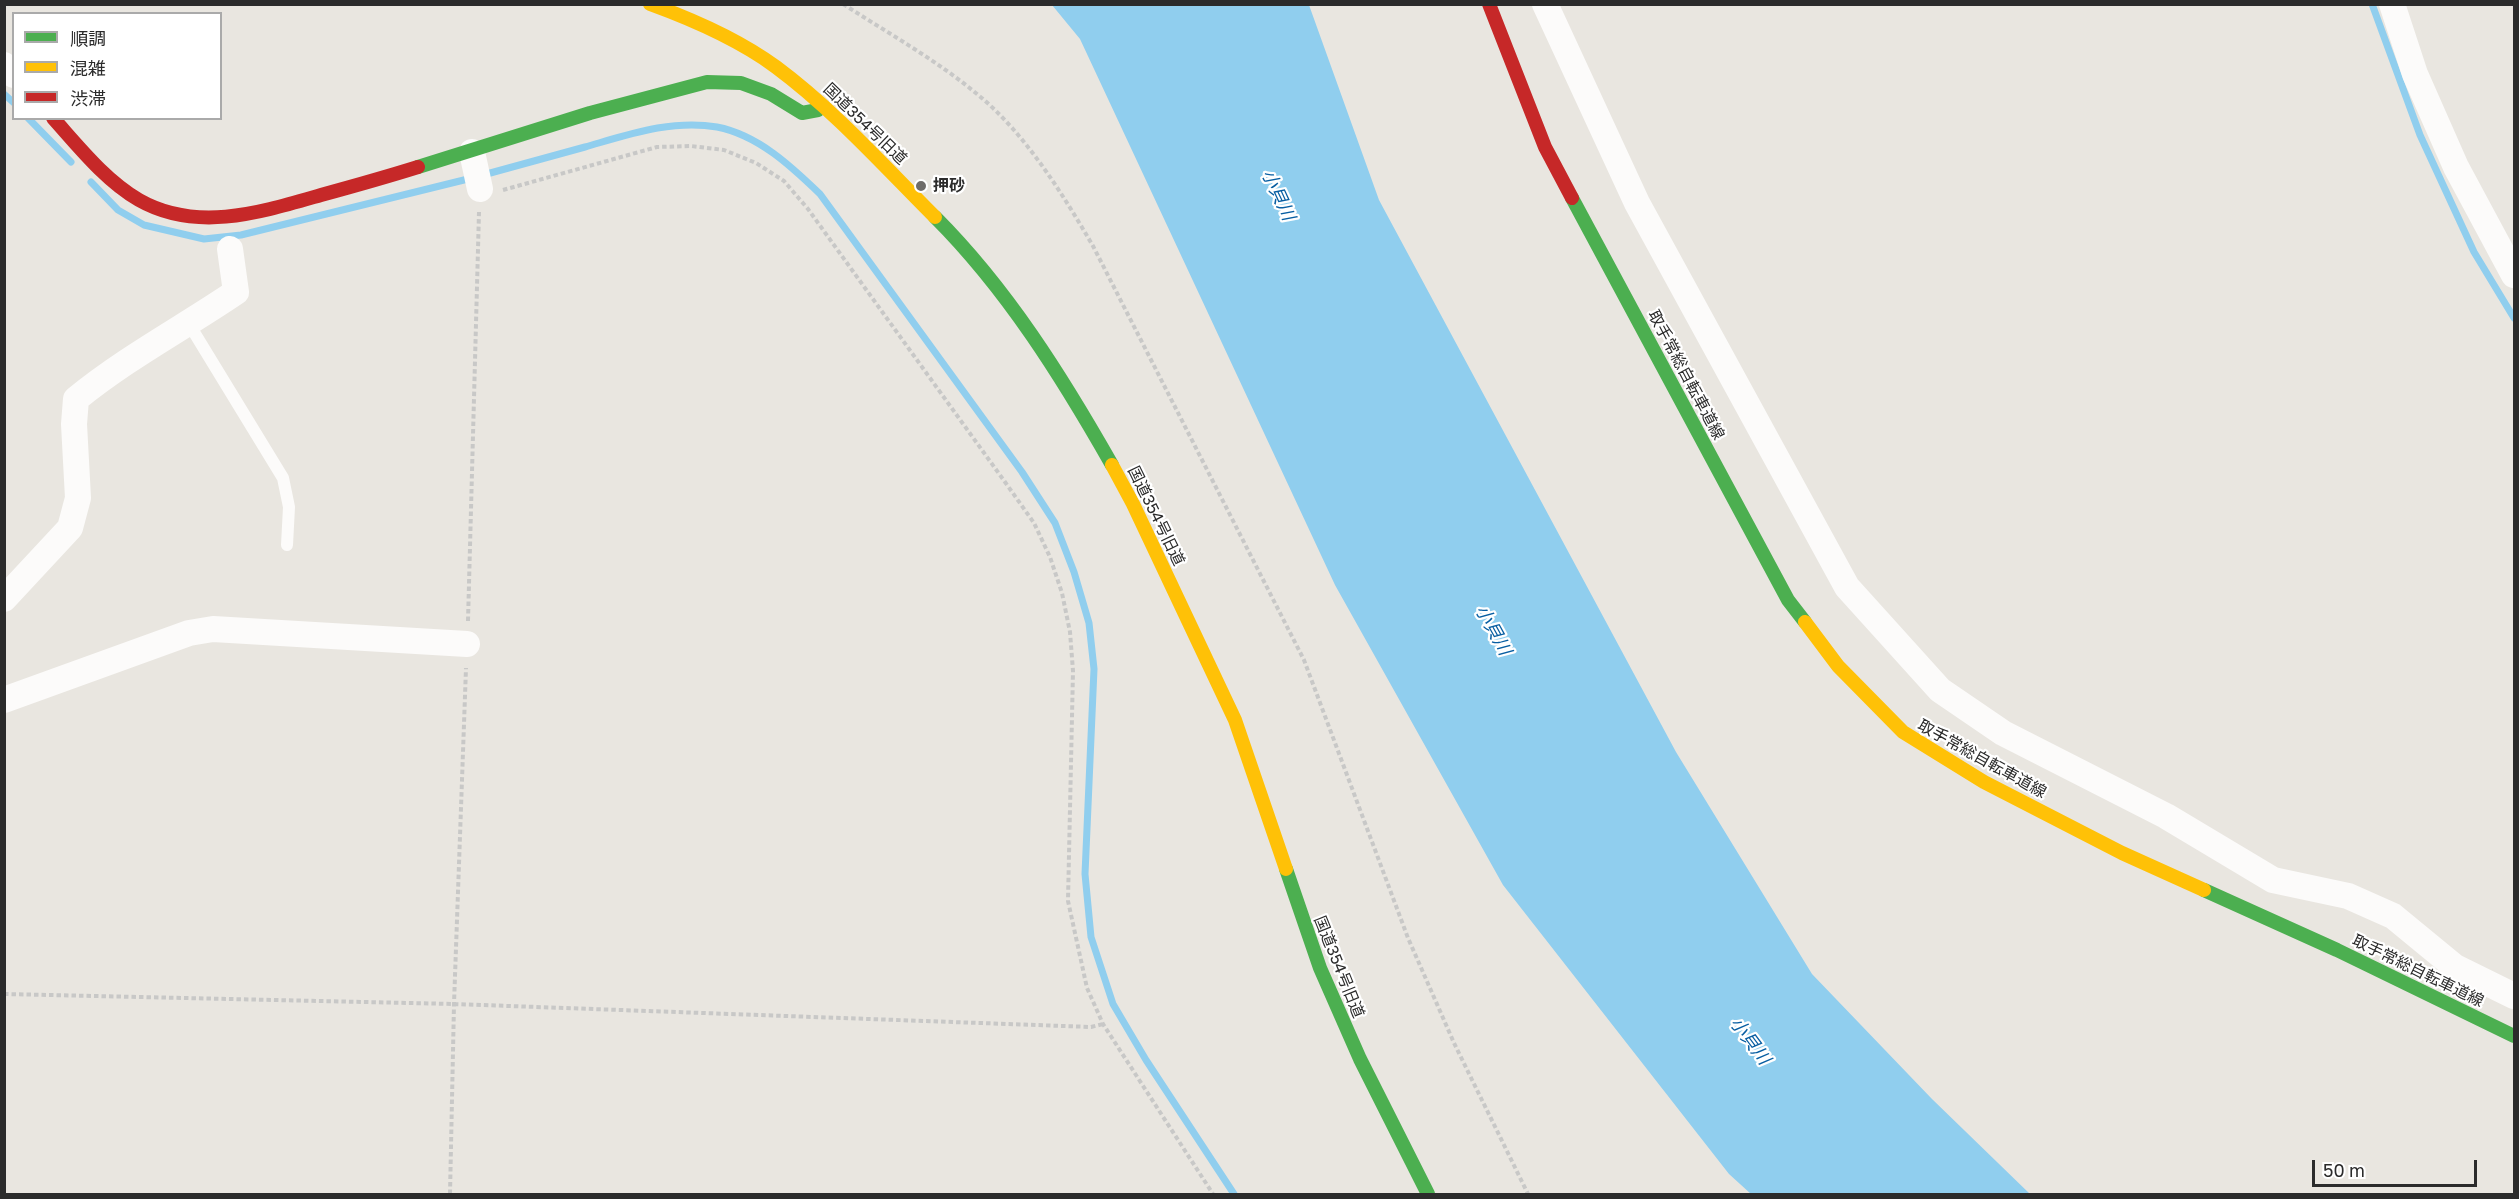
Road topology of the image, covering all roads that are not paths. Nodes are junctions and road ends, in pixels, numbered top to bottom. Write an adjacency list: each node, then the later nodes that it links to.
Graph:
1 (650, 4): 5 (street, 国道354号旧道)
2 (1489, 4): 15 (street, 取手常総自転車道線)
3 (2392, 4): 8 (street)
4 (1553, 7): 14 (street)
5 (826, 108): 7 (street); 16 (street, 国道354号旧道)
6 (55, 120): 7 (street)
7 (228, 234): 9 (street)
8 (2514, 275)
9 (189, 324): 10 (lane); 11 (street)
10 (287, 545)
11 (4, 599)
12 (467, 644): 13 (street)
13 (4, 700)
14 (2514, 996)
15 (2514, 1036)
16 (1428, 1194)

